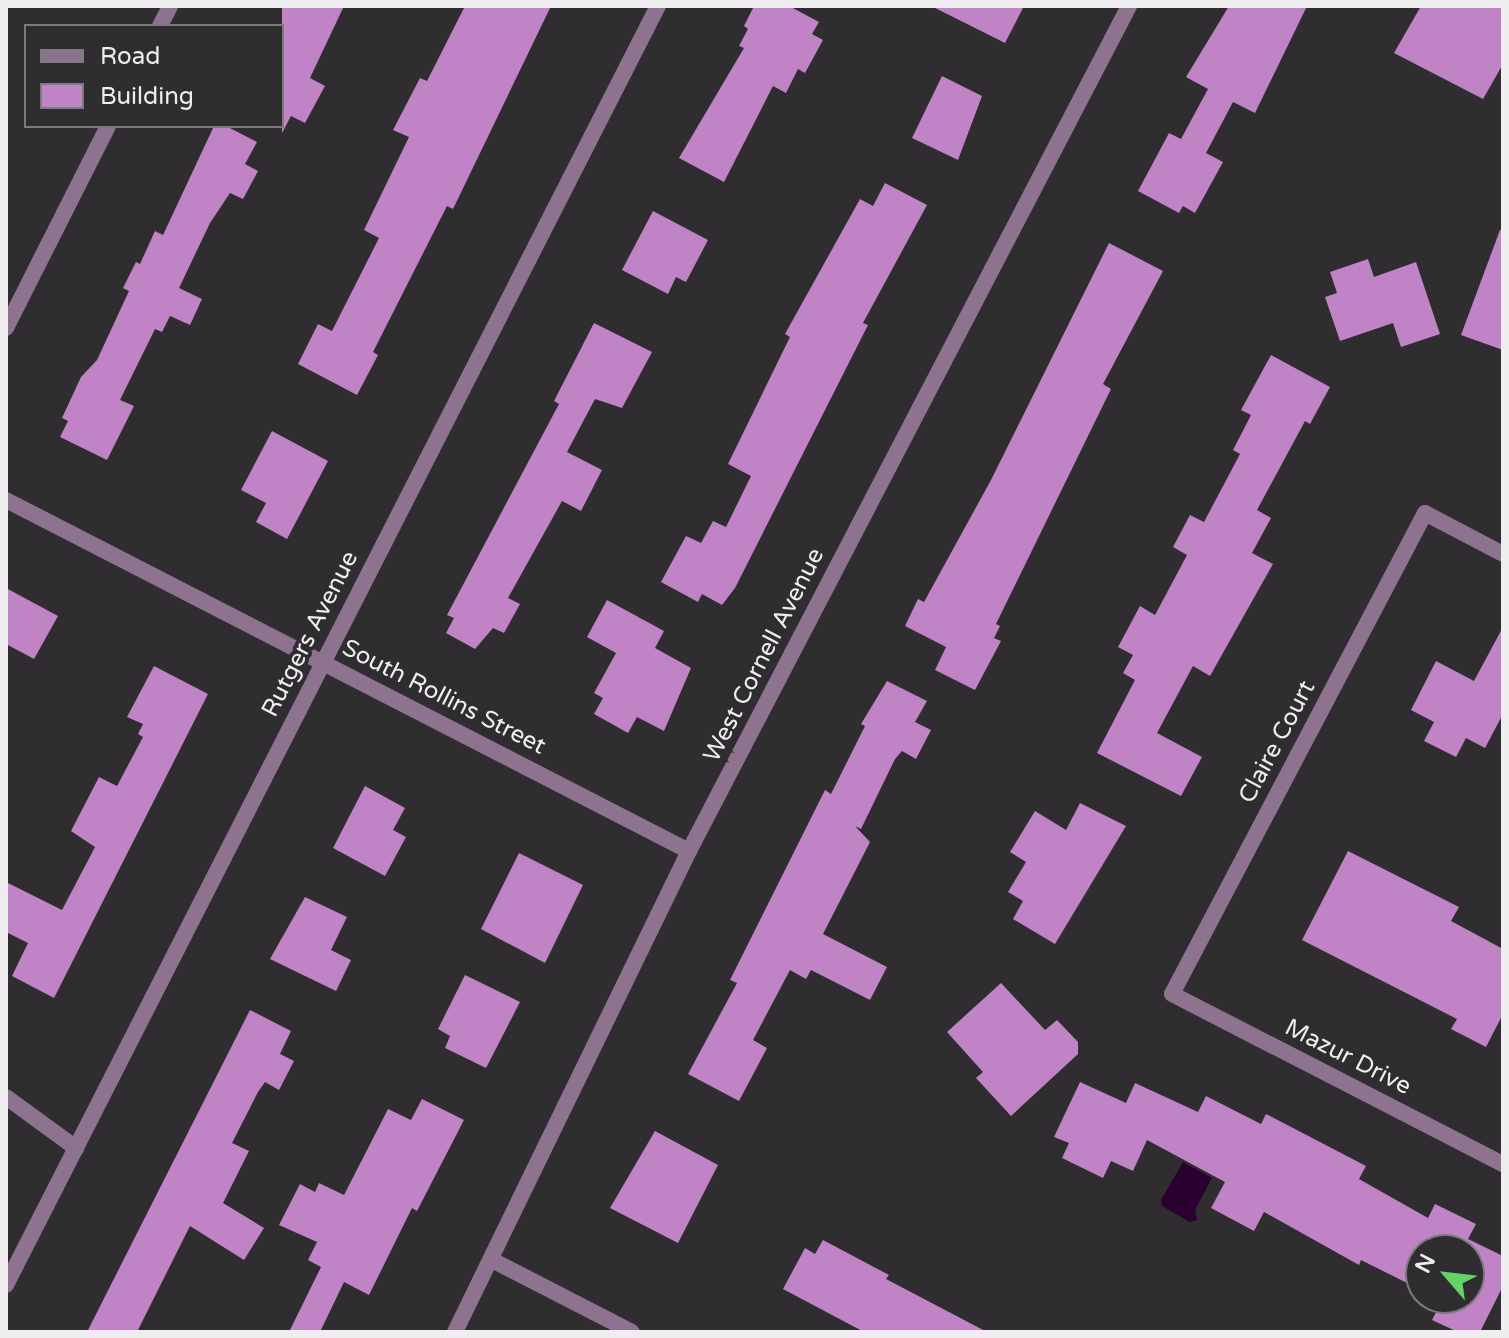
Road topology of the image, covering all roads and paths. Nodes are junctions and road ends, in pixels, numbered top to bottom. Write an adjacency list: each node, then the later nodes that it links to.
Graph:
1 (170, 6): 4 (street)
2 (658, 6): 9 (street, Rutgers Avenue)
3 (1129, 6): 10 (street, West Cornell Avenue)
4 (161, 24)
5 (107, 128): 6 (street)
6 (6, 328)
7 (6, 500): 9 (street, South Rollins Street)
8 (1503, 554): 11 (street, Claire Court)
9 (323, 661): 10 (street, South Rollins Street); 13 (street, Rutgers Avenue)
10 (689, 851): 15 (street, West Cornell Avenue)
11 (1172, 994): 14 (street, Mazur Drive)
12 (6, 1097): 13 (street)
13 (76, 1148): 16 (street, Rutgers Avenue)
14 (1503, 1164)
15 (492, 1260): 17 (street, West Cornell Avenue); 18 (street)
16 (6, 1285)
17 (455, 1332)
18 (632, 1332)

